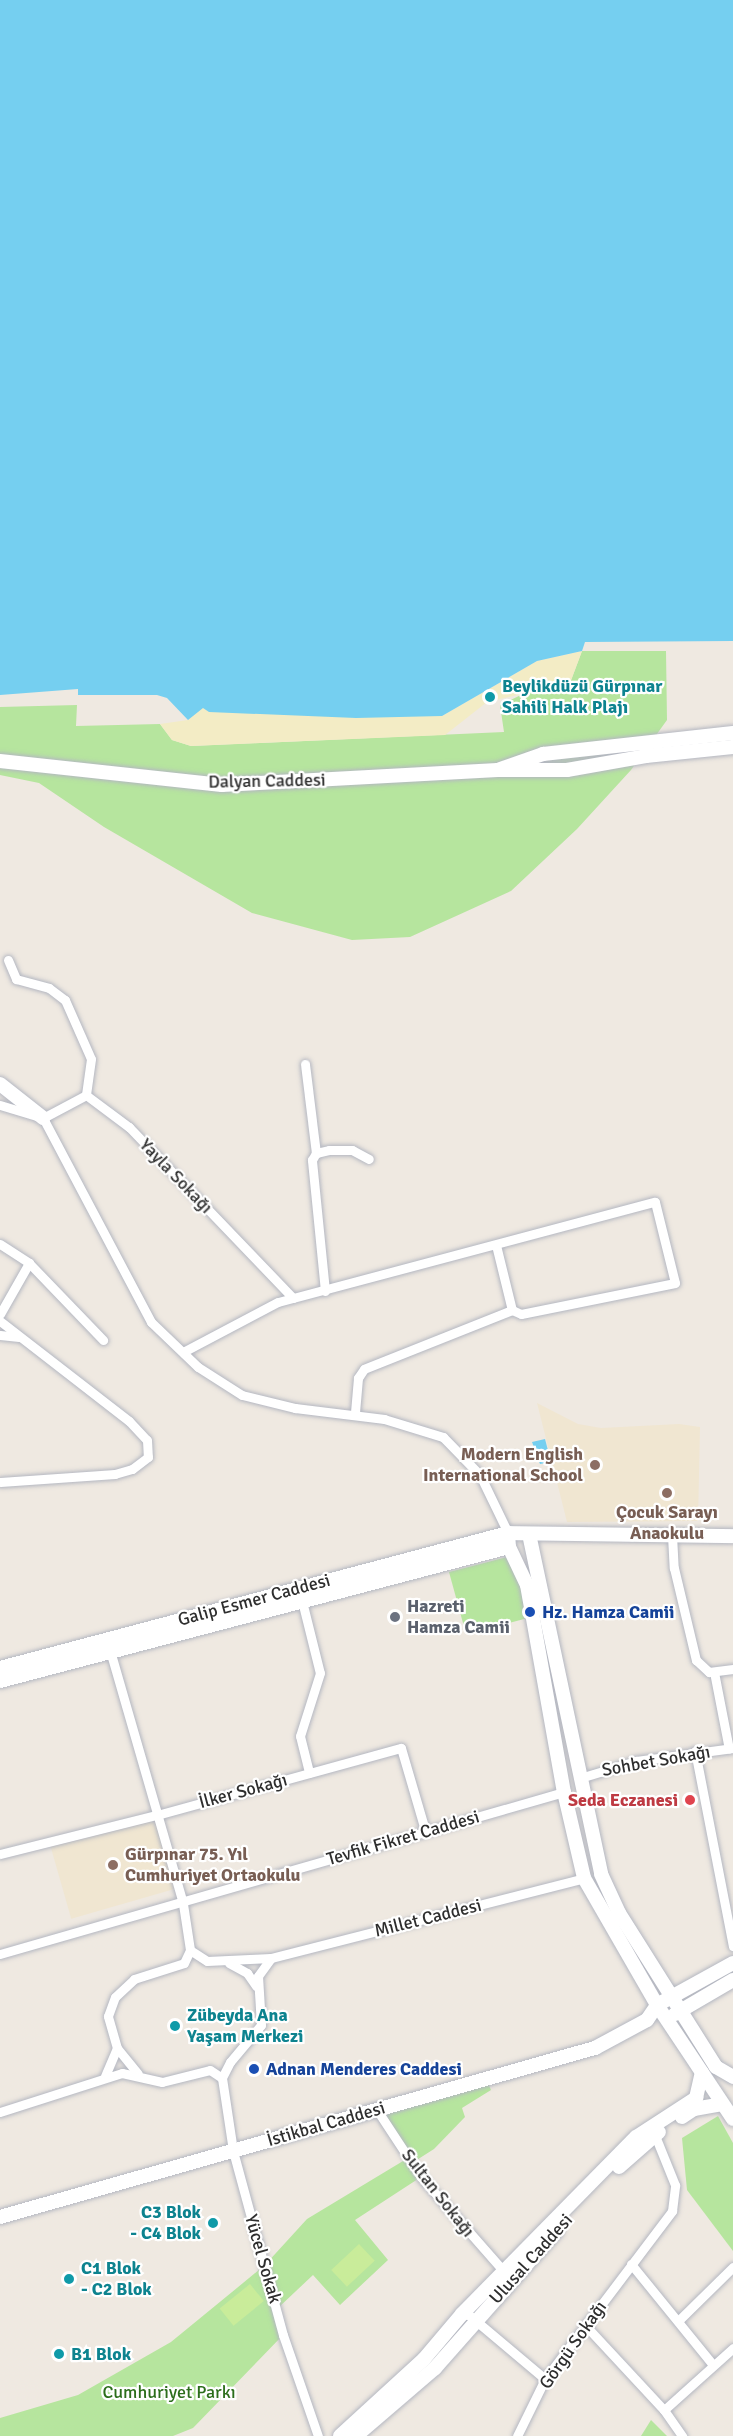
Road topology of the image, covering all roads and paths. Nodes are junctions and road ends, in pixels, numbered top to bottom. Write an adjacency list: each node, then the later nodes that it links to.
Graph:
1 (733, 733): 3 (street, Dalyan Caddesi)
2 (733, 747): 5 (street, Dalyan Caddesi)
3 (572, 751): 5 (street); 6 (street, Dalyan Caddesi); 7 (street)
4 (0, 761): 6 (street, Dalyan Caddesi)
5 (581, 768): 7 (street, Dalyan Caddesi)
6 (498, 770): 7 (street, Dalyan Caddesi)
7 (567, 770)
8 (8, 960): 11 (street)
9 (305, 1064): 14 (street)
10 (0, 1084): 13 (street)
11 (86, 1095): 13 (street); 20 (street, Yayla Sokağı)
12 (0, 1105): 13 (street)
13 (44, 1118): 27 (street)
14 (316, 1153): 15 (street); 19 (street)
15 (369, 1159)
16 (0, 1244): 18 (street)
17 (496, 1245): 19 (street); 21 (street); 21 (street)
18 (29, 1263): 22 (street); 26 (street)
19 (325, 1291): 20 (street)
20 (293, 1298): 27 (street)
21 (512, 1310): 28 (street)
22 (0, 1314)
23 (0, 1321): 25 (street)
24 (0, 1335): 25 (street)
25 (19, 1337): 29 (street)
26 (103, 1340)
27 (183, 1352): 28 (street)
28 (355, 1415): 33 (street)
29 (0, 1482)
30 (529, 1534): 31 (street); 33 (street); 43 (street)
31 (672, 1535): 32 (street); 38 (street)
32 (733, 1536)
33 (508, 1540): 34 (street); 35 (street, Galip Esmer Caddesi); 44 (street)
34 (302, 1601): 35 (street); 42 (street)
35 (109, 1645): 36 (street, Galip Esmer Caddesi); 39 (street); 45 (street)
36 (0, 1668)
37 (733, 1669): 38 (street)
38 (714, 1672): 40 (street)
39 (0, 1682)
40 (731, 1748): 41 (street, Sohbet Sokağı)
41 (695, 1751): 43 (street, Sohbet Sokağı); 51 (street)
42 (309, 1773): 45 (street, İlker Sokağı); 46 (street, İlker Sokağı)
43 (580, 1778): 48 (street)
44 (564, 1792): 46 (street, Tevfik Fikret Caddesi); 49 (street)
45 (157, 1815): 47 (street, İlker Sokağı); 50 (street)
46 (425, 1830): 50 (street, Tevfik Fikret Caddesi)
47 (0, 1854)
48 (601, 1874): 49 (street); 61 (street)
49 (584, 1878): 54 (street, Millet Caddesi); 62 (street)
50 (183, 1904): 52 (street); 53 (street, Tevfik Fikret Caddesi)
51 (733, 1946)
52 (190, 1950): 55 (street); 57 (street)
53 (0, 1954)
54 (271, 1958): 56 (street, Millet Caddesi); 60 (street)
55 (207, 1961): 56 (street); 57 (street)
56 (227, 1962): 60 (street)
57 (184, 1963): 66 (street)
58 (733, 1963): 61 (street)
59 (733, 1980): 63 (street)
60 (257, 1988): 67 (street)
61 (673, 1996): 62 (street); 63 (street)
62 (657, 2005): 64 (street); 65 (street)
63 (681, 2010): 64 (street); 72 (street)
64 (666, 2019): 65 (street); 69 (street)
65 (646, 2020): 75 (street, İstikbal Caddesi)
66 (117, 2048): 70 (street); 71 (street)
67 (230, 2062): 68 (street); 73 (street)
68 (206, 2070): 71 (street); 73 (street)
69 (702, 2073): 74 (street); 78 (street)
70 (105, 2076): 71 (street); 76 (street)
71 (142, 2077)
72 (733, 2077)
73 (222, 2079): 79 (street, Yücel Sokak)
74 (721, 2104): 77 (street); 78 (street)
75 (377, 2110): 79 (street, İstikbal Caddesi); 83 (street, Sultan Sokağı)
76 (0, 2112)
77 (733, 2119)
78 (653, 2131): 81 (street, Görgü Sokağı); 83 (street)
79 (233, 2151): 80 (street, İstikbal Caddesi); 91 (street, Yücel Sokak)
80 (0, 2217)
81 (634, 2260): 85 (street); 86 (street, Görgü Sokağı)
82 (733, 2267): 85 (street)
83 (508, 2275): 84 (street)
84 (469, 2318): 89 (street); 92 (street); 93 (street, Ulusal Caddesi)
85 (678, 2321): 88 (street)
86 (585, 2325): 89 (street, Görgü Sokağı); 90 (street)
87 (733, 2348): 88 (street)
88 (713, 2365): 90 (street)
89 (545, 2379): 94 (street, Görgü Sokağı)
90 (664, 2410): 95 (street)
91 (318, 2436)
92 (340, 2436)
93 (356, 2436)
94 (517, 2436)
95 (682, 2436)

